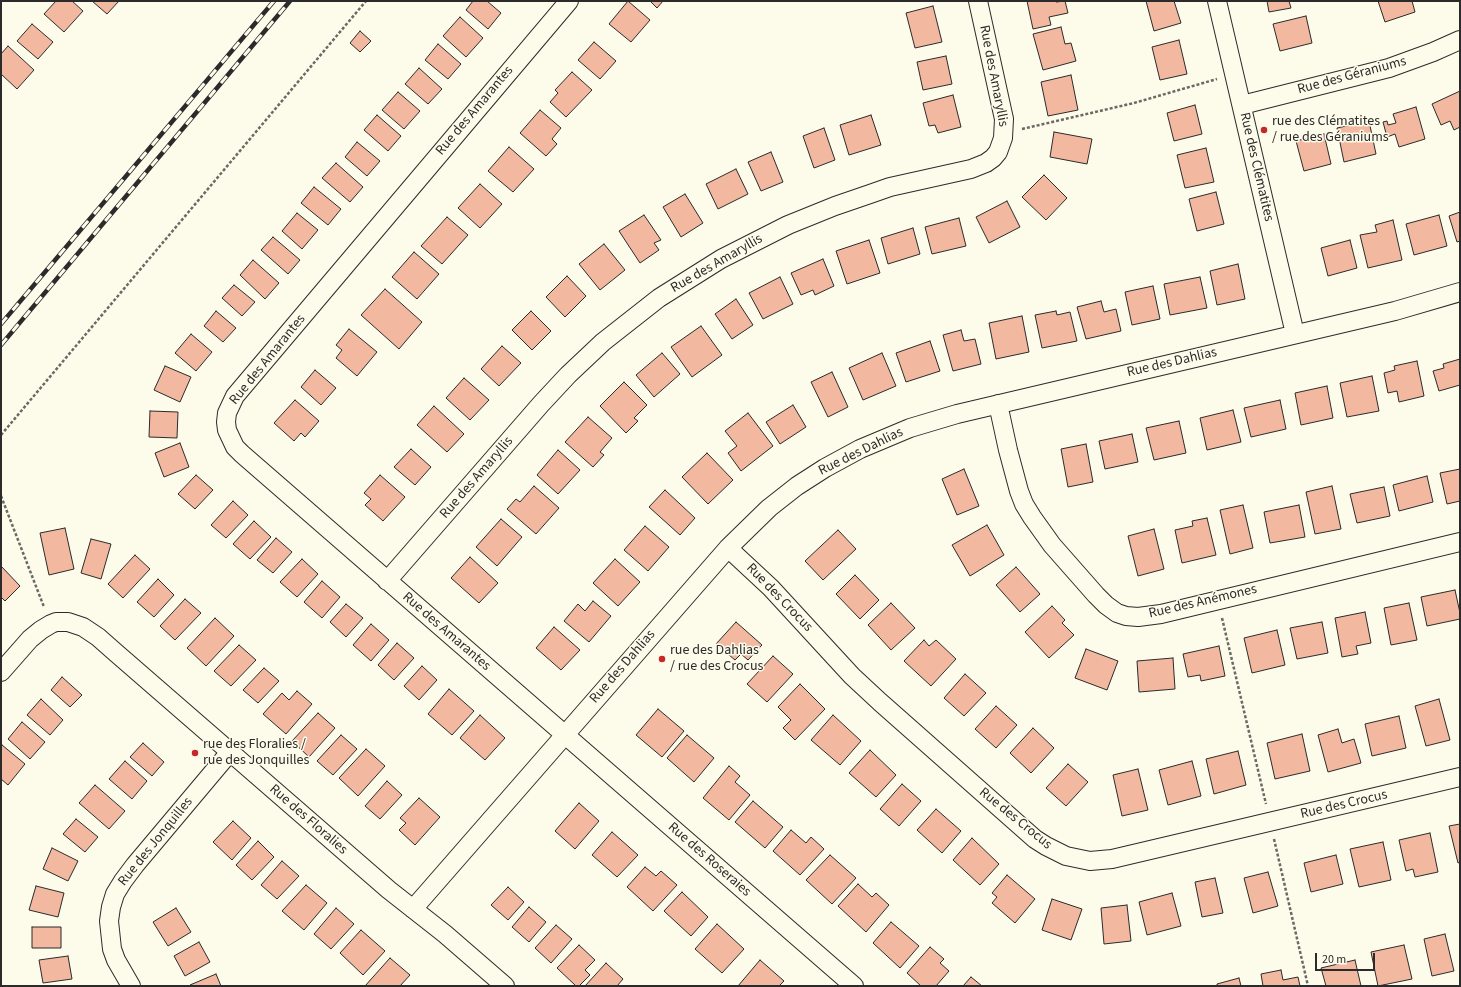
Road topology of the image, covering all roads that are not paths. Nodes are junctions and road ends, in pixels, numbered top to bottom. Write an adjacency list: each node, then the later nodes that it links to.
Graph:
1 (569, 1): 11 (street, Rue des Amarantes)
2 (978, 1): 11 (street, Rue des Amaryllis)
3 (1217, 1): 5 (street, Rue des Clématites)
4 (1460, 40): 5 (street, Rue des Géraniums)
5 (1242, 106): 7 (street, Rue des Clématites)
6 (1460, 292): 7 (street, Rue des Dahlias)
7 (1295, 334): 8 (street, Rue des Dahlias)
8 (998, 404): 9 (street, Rue des Anémones); 10 (street, Rue des Dahlias)
9 (1460, 542)
10 (728, 548): 13 (street, Rue des Dahlias); 15 (street, Rue des Crocus)
11 (387, 581): 13 (street, Rue des Amarantes)
12 (1, 672): 14 (street, Rue des Floralies)
13 (564, 734): 16 (street, Rue des Dahlias); 19 (street, Rue des Roseraies)
14 (230, 752): 16 (street, Rue des Floralies); 17 (street, Rue des Jonquilles)
15 (1460, 777)
16 (412, 908): 18 (street, Rue des Floralies)
17 (131, 986)
18 (505, 986)
19 (854, 986)

